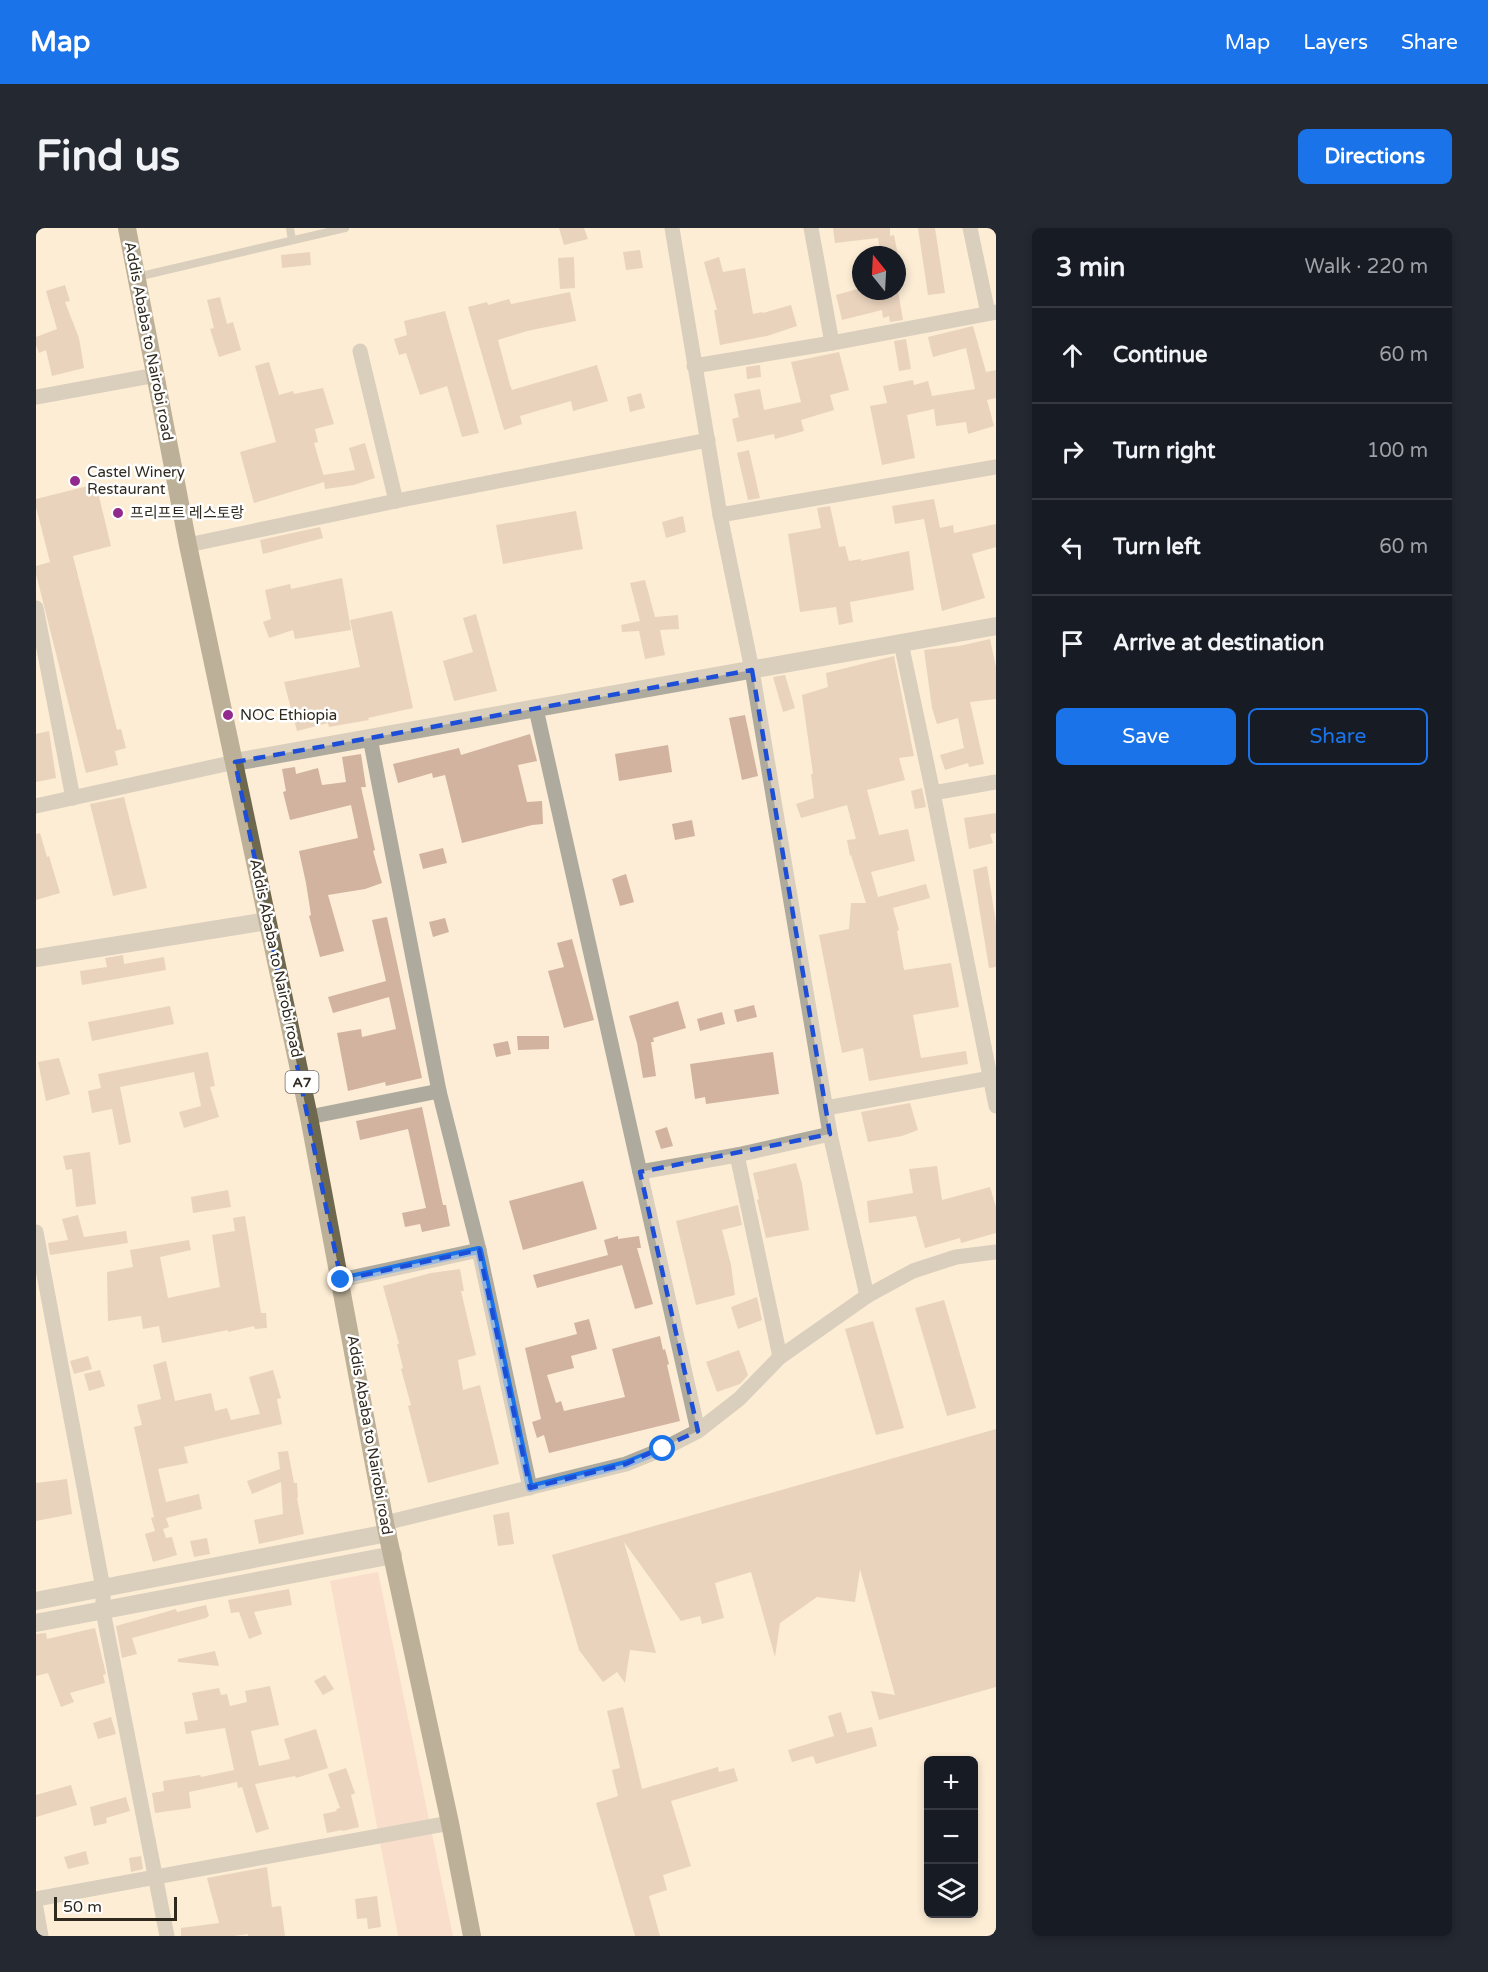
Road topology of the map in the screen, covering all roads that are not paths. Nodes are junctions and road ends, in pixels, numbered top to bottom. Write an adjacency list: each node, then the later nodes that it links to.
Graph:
1 (127, 228): 8 (highway, Addis Ababa to Nairobi road / A7)
2 (290, 228): 7 (lane)
3 (345, 228): 7 (lane)
4 (672, 228): 12 (street)
5 (811, 228): 10 (street)
6 (970, 228): 9 (street)
7 (292, 240): 8 (lane)
8 (137, 277): 13 (highway, Addis Ababa to Nairobi road / A7)
9 (992, 313): 10 (street)
10 (832, 343): 12 (street)
11 (360, 351): 17 (street)
12 (694, 366): 15 (street)
13 (156, 375): 14 (street); 19 (highway, Addis Ababa to Nairobi road / A7)
14 (36, 397)
15 (708, 440): 17 (street); 18 (street)
16 (996, 467): 18 (street)
17 (396, 501): 19 (street)
18 (720, 515): 24 (street)
19 (188, 545): 27 (highway, Addis Ababa to Nairobi road / A7)
20 (36, 608): 23 (street)
21 (996, 626): 22 (street)
22 (901, 643): 24 (street); 29 (street)
23 (40, 655): 30 (street)
24 (752, 670): 25 (street); 37 (street)
25 (536, 709): 26 (street); 41 (street)
26 (370, 738): 27 (street); 35 (street)
27 (235, 762): 30 (street); 32 (highway, Addis Ababa to Nairobi road / A7)
28 (996, 783): 29 (street)
29 (933, 794): 34 (street)
30 (73, 798): 31 (street)
31 (36, 806)
32 (267, 921): 33 (street); 38 (highway, Addis Ababa to Nairobi road / A7)
33 (36, 958)
34 (991, 1078): 36 (street); 37 (street)
35 (440, 1091): 38 (street); 43 (street)
36 (996, 1106)
37 (826, 1108): 39 (street)
38 (309, 1116): 45 (highway, Addis Ababa to Nairobi road / A7)
39 (830, 1134): 40 (street); 46 (street)
40 (737, 1155): 41 (street); 47 (street)
41 (640, 1172): 48 (street)
42 (36, 1232): 52 (street)
43 (479, 1250): 45 (street); 49 (street)
44 (996, 1252): 46 (street)
45 (341, 1280): 50 (highway, Addis Ababa to Nairobi road / A7)
46 (867, 1296): 47 (street)
47 (780, 1357): 48 (street)
48 (698, 1431): 49 (street)
49 (530, 1488): 50 (street)
50 (387, 1528): 51 (highway, Addis Ababa to Nairobi road / A7); 52 (street)
51 (393, 1555): 54 (street); 56 (highway, Addis Ababa to Nairobi road / A7)
52 (103, 1588): 53 (street); 54 (street)
53 (36, 1601)
54 (103, 1611): 55 (street); 57 (street)
55 (36, 1623)
56 (450, 1823): 57 (street); 62 (highway, Addis Ababa to Nairobi road / A7)
57 (156, 1876): 58 (street); 61 (street)
58 (36, 1899)
59 (36, 1908): 60 (street)
60 (41, 1936)
61 (166, 1936)
62 (472, 1936)

